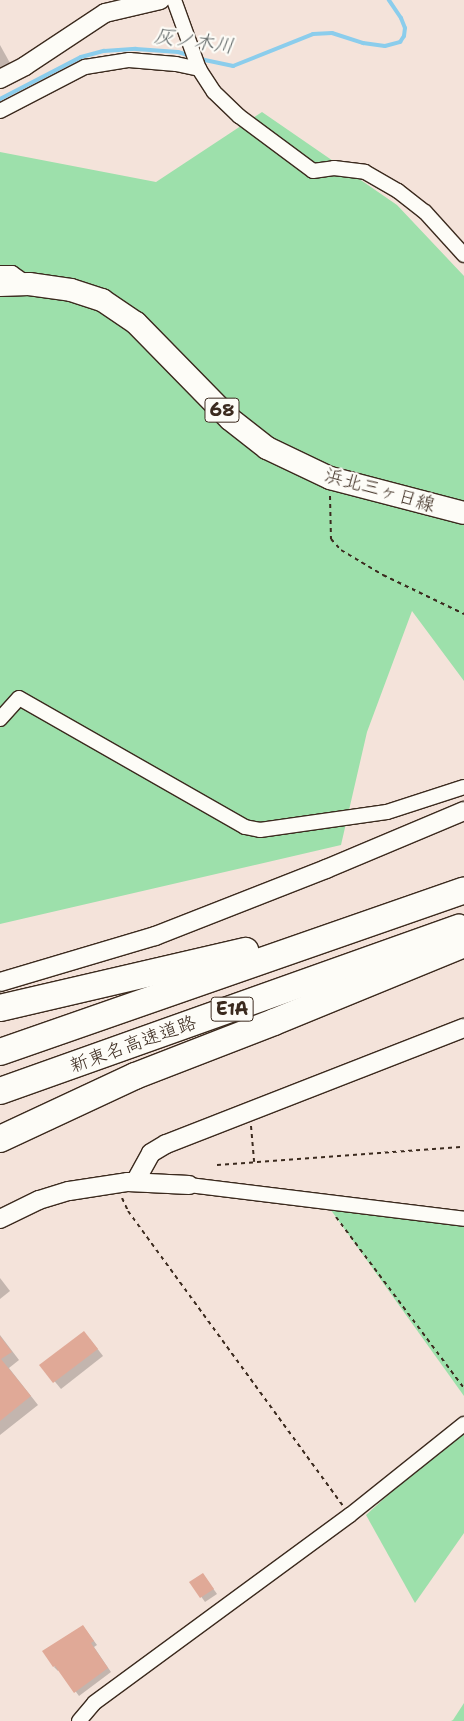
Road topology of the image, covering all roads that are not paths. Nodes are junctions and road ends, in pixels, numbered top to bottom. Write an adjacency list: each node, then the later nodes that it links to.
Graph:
1 (160, 0): 4 (street)
2 (174, 0): 3 (street)
3 (197, 65): 5 (street); 6 (street)
4 (0, 79)
5 (0, 110)
6 (464, 255)
7 (0, 273): 8 (street)
8 (29, 284): 9 (main road, 浜北三ヶ日線 / 68); 10 (main road, 浜北三ヶ日線 / 68)
9 (0, 285)
10 (464, 513)
11 (0, 719): 12 (street)
12 (464, 787)
13 (464, 811): 18 (street)
14 (464, 890): 15 (highway, 新東名高速道路 / E1A)
15 (372, 921): 19 (highway); 21 (highway, 新東名高速道路 / E1A)
16 (464, 926): 22 (highway, 新東名高速道路 / E1A)
17 (464, 944): 23 (highway)
18 (0, 982)
19 (0, 1008)
20 (464, 1028): 24 (street)
21 (0, 1052)
22 (0, 1091)
23 (0, 1139)
24 (135, 1182): 25 (street); 26 (street)
25 (189, 1185): 27 (street)
26 (0, 1219)
27 (464, 1219)
28 (464, 1424): 29 (street)
29 (79, 1721)

